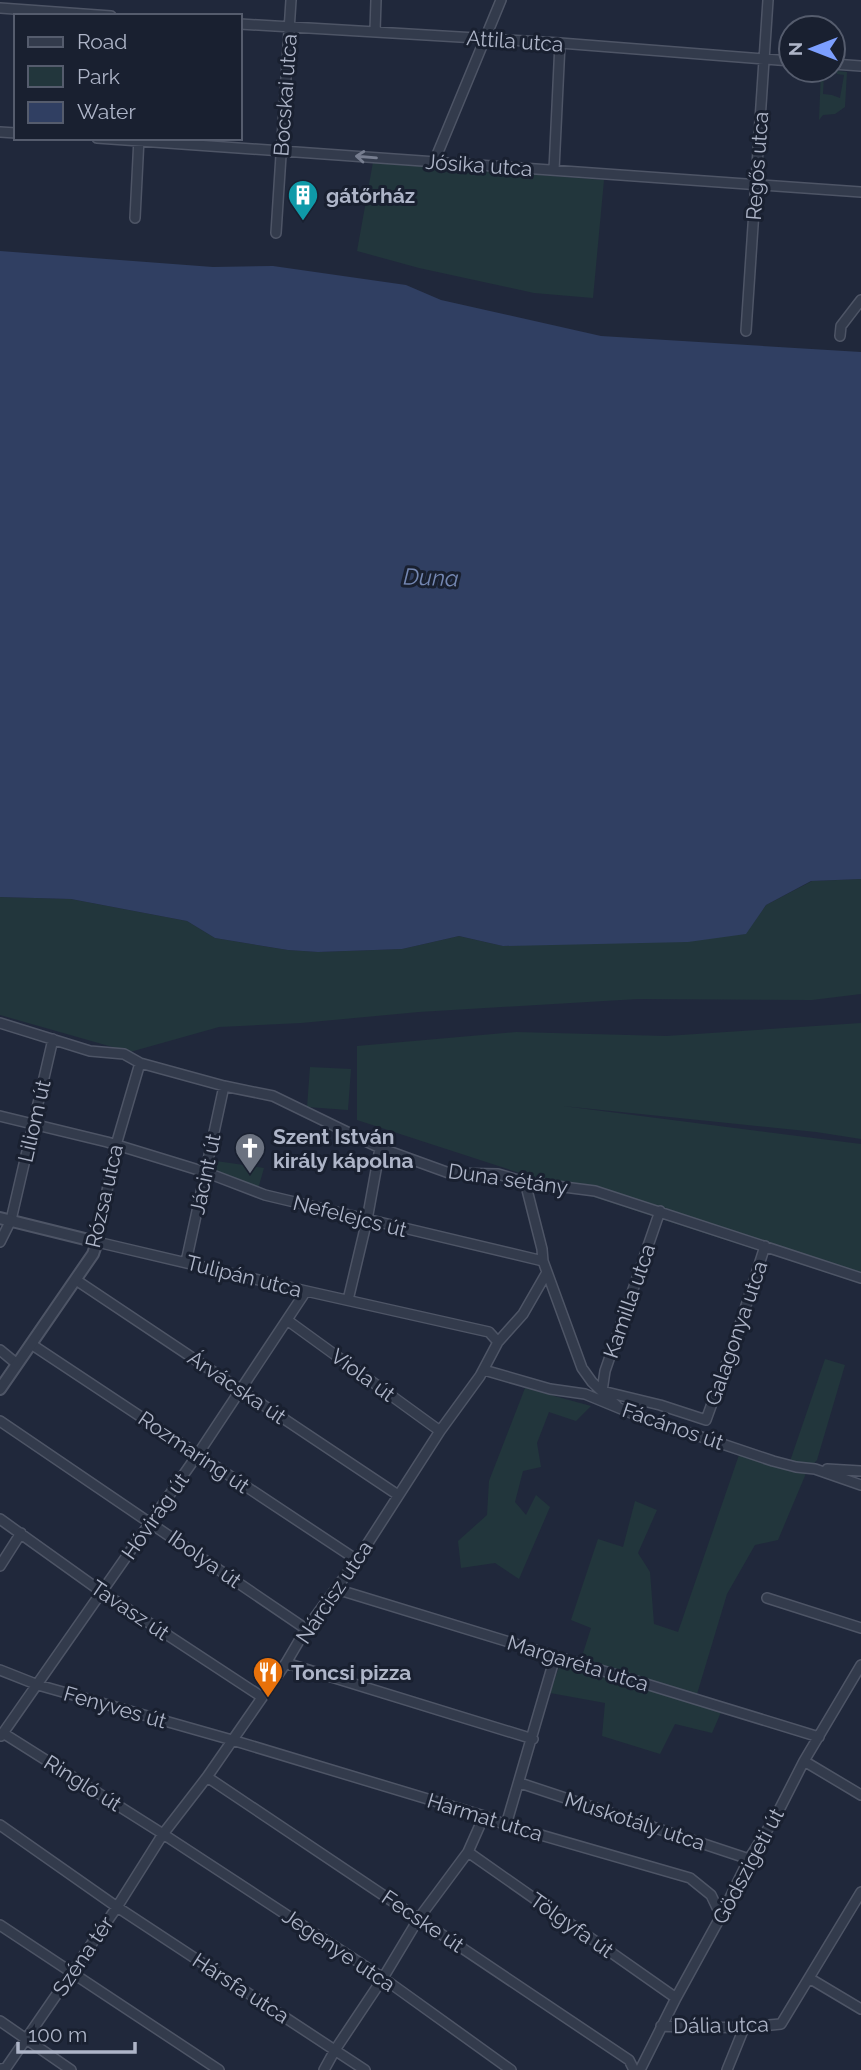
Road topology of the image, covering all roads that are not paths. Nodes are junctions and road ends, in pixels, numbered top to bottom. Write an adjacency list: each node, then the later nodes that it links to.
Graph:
1 (291, 0): 8 (street, Bocskai utca)
2 (376, 0): 9 (street)
3 (501, 0): 10 (street)
4 (768, 0): 12 (street, Regős utca)
5 (0, 8): 6 (street)
6 (83, 14)
7 (242, 24): 8 (street, Attila utca)
8 (289, 27): 9 (street, Attila utca); 15 (street, Bocskai utca)
9 (375, 31): 10 (street, Attila utca)
10 (485, 38): 11 (street, Attila utca); 16 (street)
11 (559, 43): 12 (street, Attila utca); 17 (street)
12 (764, 59): 13 (street, Attila utca); 18 (street, Regős utca)
13 (777, 60)
14 (139, 140): 15 (street, Jósika utca); 20 (street)
15 (282, 150): 16 (street, Jósika utca, one-way to 15); 21 (street, Bocskai utca)
16 (434, 162): 17 (street, Jósika utca)
17 (554, 170): 18 (street, Jósika utca)
18 (756, 184): 19 (street, Jósika utca); 23 (street, Regős utca)
19 (861, 192)
20 (135, 218)
21 (276, 233)
22 (861, 300): 24 (street)
23 (746, 331)
24 (840, 336)
25 (0, 1023): 26 (street, Duna sétány)
26 (53, 1039): 27 (street, Duna sétány); 30 (street, Liliom út)
27 (140, 1063): 28 (street, Duna sétány); 31 (street, Rózsa utca)
28 (224, 1086): 32 (street, Duna sétány); 33 (street, Jácint út)
29 (0, 1116): 30 (street, Nefelejcs út)
30 (32, 1125): 31 (street, Nefelejcs út); 36 (street, Liliom út)
31 (116, 1145): 33 (street, Nefelejcs út); 39 (street, Rózsa utca)
32 (380, 1148): 34 (street, Duna sétány); 37 (street)
33 (205, 1172): 37 (street, Nefelejcs út); 42 (street, Jácint út)
34 (524, 1182): 35 (street, Duna sétány); 41 (street)
35 (660, 1212): 40 (street, Duna sétány); 56 (street, Kamilla utca)
36 (5, 1219): 38 (street, Liliom út); 39 (street, Tulipán utca)
37 (368, 1220): 41 (street, Nefelejcs út); 47 (street)
38 (0, 1241)
39 (97, 1242): 42 (street, Tulipán utca); 45 (street, Rózsa utca)
40 (765, 1246): 44 (street, Duna sétány); 56 (street, Galagonya utca)
41 (543, 1261): 43 (street)
42 (186, 1262): 46 (street, Tulipán utca)
43 (546, 1274): 49 (street, Nárcisz utca); 56 (street)
44 (861, 1278)
45 (76, 1280): 50 (street, Rózsa utca); 55 (street, Árvácska út)
46 (306, 1291): 47 (street, Tulipán utca); 48 (street, Hóvirág út)
47 (348, 1300): 49 (street, Tulipán utca)
48 (287, 1320): 55 (street, Hóvirág út); 60 (street, Viola út)
49 (498, 1342): 53 (street, Nárcisz utca)
50 (31, 1344): 52 (street, Rózsa utca); 61 (street, Rozmaring út)
51 (0, 1350): 52 (street)
52 (17, 1364): 54 (street, Rózsa utca)
53 (484, 1370): 57 (street, Fácános út); 60 (street, Nárcisz utca)
54 (0, 1389)
55 (240, 1389): 61 (street, Hóvirág út); 65 (street, Árvácska út)
56 (602, 1391): 57 (street); 58 (street)
57 (585, 1394): 58 (street, Fácános út)
58 (617, 1406): 62 (street, Fácános út)
59 (0, 1421): 67 (street, Ibolya út)
60 (440, 1431): 65 (street, Nárcisz utca)
61 (198, 1454): 67 (street, Hóvirág út); 69 (street, Rozmaring út)
62 (815, 1469): 63 (street); 64 (street, Fácános út)
63 (861, 1471)
64 (861, 1485)
65 (398, 1495): 69 (street, Nárcisz utca)
66 (0, 1519): 68 (street, Tavasz út)
67 (151, 1522): 72 (street, Hóvirág út); 75 (street, Ibolya út)
68 (21, 1533): 70 (street); 72 (street, Tavasz út)
69 (357, 1560): 71 (street, Nárcisz utca)
70 (0, 1566)
71 (336, 1589): 75 (street, Nárcisz utca); 76 (street, Margaréta utca)
72 (102, 1592): 80 (street, Hóvirág út); 81 (street, Tavasz út)
73 (767, 1598): 74 (street)
74 (861, 1628)
75 (306, 1629): 77 (street, Nárcisz utca)
76 (555, 1657): 83 (street, Margaréta utca); 84 (street)
77 (286, 1663): 81 (street, Nárcisz utca); 84 (street)
78 (0, 1670): 80 (street, Fenyves út)
79 (860, 1670): 83 (street, Gödszigeti út)
80 (38, 1685): 82 (street, Hóvirág út); 85 (street, Fenyves út)
81 (262, 1697): 85 (street, Nárcisz utca)
82 (2, 1735): 93 (street, Ringló út)
83 (819, 1737): 86 (street, Gödszigeti út)
84 (533, 1739): 88 (street)
85 (232, 1740): 87 (street, Nárcisz utca); 90 (street, Harmat utca)
86 (804, 1761): 89 (street); 95 (street, Gödszigeti út)
87 (207, 1777): 93 (street, Nárcisz utca); 99 (street, Fecske út)
88 (520, 1783): 92 (street); 95 (street, Muskotály utca)
89 (861, 1795)
90 (484, 1816): 92 (street, Harmat utca); 94 (street)
91 (0, 1825): 97 (street, Hársfa utca)
92 (506, 1825): 98 (street, Harmat utca)
93 (163, 1834): 97 (street, Nárcisz utca); 102 (street, Jegenye utca)
94 (468, 1852): 99 (street); 104 (street, Tölgyfa út)
95 (749, 1858): 98 (street, Gödszigeti út)
96 (861, 1892): 103 (street)
97 (117, 1908): 101 (street, Széna tér); 110 (street, Hársfa utca)
98 (722, 1916): 104 (street, Gödszigeti út)
99 (419, 1918): 102 (street); 117 (street, Fecske út)
100 (0, 1925): 101 (street)
101 (72, 1974): 109 (street, Széna tér); 113 (street)
102 (383, 1978): 110 (street); 116 (street, Jegenye utca)
103 (809, 1978): 105 (street); 108 (street, Dália utca)
104 (676, 1998): 107 (street, Gödszigeti út)
105 (861, 2009)
106 (0, 2021): 109 (street)
107 (661, 2026): 108 (street, Dália utca); 118 (street, Gödszigeti út)
108 (744, 2028): 119 (street)
109 (26, 2039): 111 (street); 112 (street)
110 (335, 2049): 114 (street); 115 (street, Hársfa utca)
111 (0, 2069)
112 (71, 2070)
113 (219, 2070)
114 (324, 2070)
115 (365, 2070)
116 (511, 2070)
117 (634, 2070)
118 (640, 2070)
119 (727, 2070)

